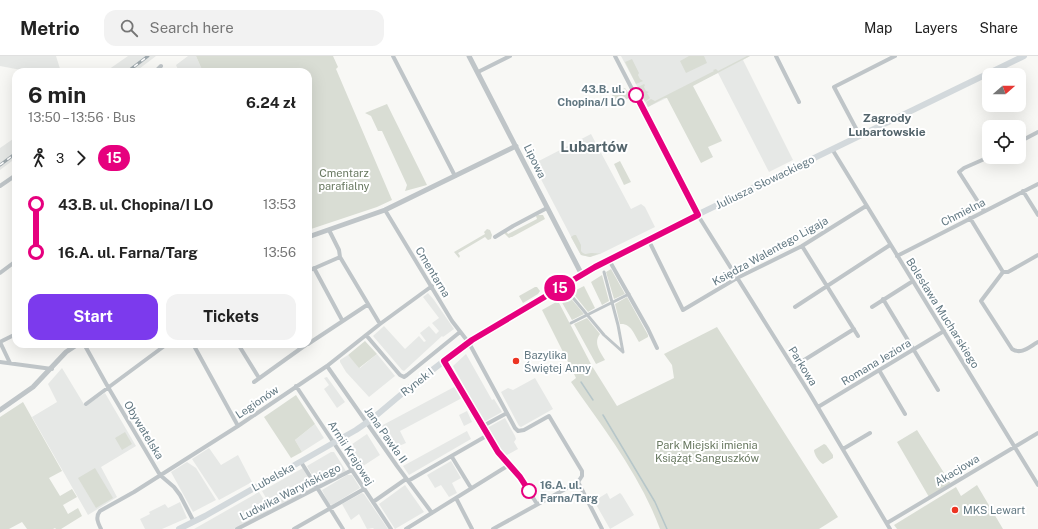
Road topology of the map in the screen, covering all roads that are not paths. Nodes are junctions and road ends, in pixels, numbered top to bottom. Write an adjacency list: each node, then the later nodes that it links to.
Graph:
1 (393, 56): 16 (street)
2 (469, 56): 8 (street, Lipowa)
3 (510, 56): 8 (street)
4 (615, 56): 25 (street, Parkowa)
5 (776, 56): 9 (street)
6 (895, 56): 11 (street)
7 (1024, 56): 11 (main road, Juliusza Słowackiego)
8 (478, 72): 13 (street, Lipowa)
9 (799, 102)
10 (1038, 132): 12 (street)
11 (860, 136): 14 (main road, Juliusza Słowackiego)
12 (1026, 138)
13 (516, 146): 16 (street); 22 (street, Lipowa)
14 (832, 150): 21 (street, Bolesława Mucharskiego); 25 (main road, Juliusza Słowackiego)
15 (982, 160): 24 (street)
16 (455, 176): 23 (street)
17 (12, 178): 19 (street)
18 (1038, 184): 20 (street, Chmielna)
19 (0, 186)
20 (1023, 191): 24 (street, Chmielna); 26 (street)
21 (866, 206): 32 (street, Bolesława Mucharskiego); 33 (street, Księdza Walentego Ligaja)
22 (547, 208): 30 (street); 43 (street, Lipowa)
23 (384, 210): 28 (street); 46 (street, Cmentarna)
24 (984, 211): 27 (street, Chmielna)
25 (698, 215): 37 (main road, Juliusza Słowackiego); 44 (street, Parkowa)
26 (1038, 215)
27 (970, 218): 35 (street, Chmielna); 41 (street)
28 (329, 230): 29 (street); 36 (street)
29 (312, 236)
30 (495, 237)
31 (651, 245): 44 (street, Księdza Walentego Ligaja)
32 (890, 245): 35 (street, Bolesława Mucharskiego); 47 (street)
33 (802, 246): 44 (street, Księdza Walentego Ligaja); 47 (street)
34 (1038, 255): 41 (street)
35 (897, 256): 45 (street, Bolesława Mucharskiego)
36 (340, 258): 39 (street); 52 (street)
37 (609, 260): 43 (main road, Juliusza Słowackiego); 49 (street)
38 (12, 264): 42 (street)
39 (314, 268): 56 (street)
40 (604, 272): 51 (street)
41 (1003, 272): 68 (street)
42 (0, 273)
43 (582, 275): 67 (main road, Juliusza Słowackiego)
44 (737, 278): 81 (street, Parkowa)
45 (913, 281): 50 (street); 60 (street, Bolesława Mucharskiego)
46 (432, 286): 57 (street, Legionów); 61 (street, Cmentarna)
47 (828, 287): 54 (street); 59 (street)
48 (569, 293): 55 (street)
49 (629, 294): 51 (street); 75 (street)
50 (883, 299): 53 (street); 76 (street)
51 (613, 302): 55 (street); 55 (street)
52 (367, 304): 56 (street); 57 (street)
53 (872, 307)
54 (795, 308)
55 (588, 315): 58 (street)
56 (342, 320): 65 (street)
57 (380, 324): 62 (street, Legionów)
58 (571, 324)
59 (854, 329): 64 (street); 81 (street)
60 (944, 331): 76 (street, Romana Jeziora); 101 (street, Bolesława Mucharskiego)
61 (460, 332): 62 (street); 67 (street, Cmentarna)
62 (366, 335): 80 (street, Legionów)
63 (12, 336): 66 (street)
64 (858, 336)
65 (312, 341)
66 (0, 342): 79 (street)
67 (468, 342): 77 (main road, Rynek I); 92 (street, Cmentarna)
68 (1038, 342)
69 (72, 348): 82 (street)
70 (86, 348): 87 (street, Obywatelska)
71 (162, 348): 87 (street)
72 (195, 348): 95 (street)
73 (240, 348): 84 (street)
74 (302, 348): 84 (street)
75 (657, 348)
76 (914, 349): 83 (street, Romana Jeziora); 88 (street)
77 (444, 361): 94 (main road, Rynek I); 96 (street)
78 (0, 362): 79 (street)
79 (10, 363): 82 (street)
80 (327, 366): 86 (street, Legionów); 94 (street, Jana Pawła II)
81 (793, 366): 90 (street, Parkowa)
82 (52, 369): 91 (street)
83 (879, 370): 90 (street, Romana Jeziora); 93 (street)
84 (259, 378): 85 (street)
85 (254, 382)
86 (296, 386): 95 (street, Legionów); 100 (street, Armii Krajowej)
87 (108, 387): 89 (street); 107 (street, Obywatelska)
88 (938, 390)
89 (86, 404)
90 (818, 408): 102 (street, Parkowa)
91 (0, 410)
92 (507, 414): 96 (street); 109 (street, Cmentarna)
93 (905, 414)
94 (366, 423): 100 (main road, Lubelska); 108 (street, Jana Pawła II)
95 (238, 426): 107 (street, Legionów)
96 (483, 426): 99 (street)
97 (870, 433): 102 (street)
98 (1038, 433): 101 (street, Akacjowa)
99 (488, 435): 103 (street); 105 (street)
100 (334, 443): 104 (main road, Lubelska); 106 (street, Armii Krajowej)
101 (1014, 446): 110 (street, Bolesława Mucharskiego); 120 (street, Akacjowa)
102 (844, 449): 120 (street, Parkowa)
103 (452, 457): 108 (street); 112 (street)
104 (301, 462): 111 (street); 119 (main road, Lubelska)
105 (509, 465): 112 (street); 116 (street)
106 (352, 470): 111 (street, Ludwika Waryńskiego); 113 (street, Armii Krajowej)
107 (160, 475): 119 (street, Obywatelska); 124 (street, Legionów)
108 (407, 480): 115 (street); 118 (street, Jana Pawła II)
109 (578, 482): 116 (street); 133 (street)
110 (1038, 486)
111 (318, 488): 117 (street); 126 (street, Ludwika Waryńskiego)
112 (471, 488): 114 (street)
113 (364, 489): 115 (street, Armii Krajowej); 117 (street)
114 (456, 498): 118 (street); 131 (street)
115 (373, 502): 129 (street, Armii Krajowej)
116 (537, 504): 132 (street)
117 (330, 508): 122 (street); 128 (street)
118 (432, 513): 123 (street)
119 (194, 522): 121 (main road, Lubelska)
120 (887, 523): 134 (street, Parkowa)
121 (187, 527): 125 (main road, Lubelska)
122 (300, 527): 127 (street)
123 (414, 527): 130 (street)
124 (101, 529)
125 (179, 529)
126 (237, 529)
127 (294, 529)
128 (343, 529)
129 (391, 529)
130 (406, 529)
131 (472, 529)
132 (493, 529)
133 (602, 529)
134 (890, 529)

